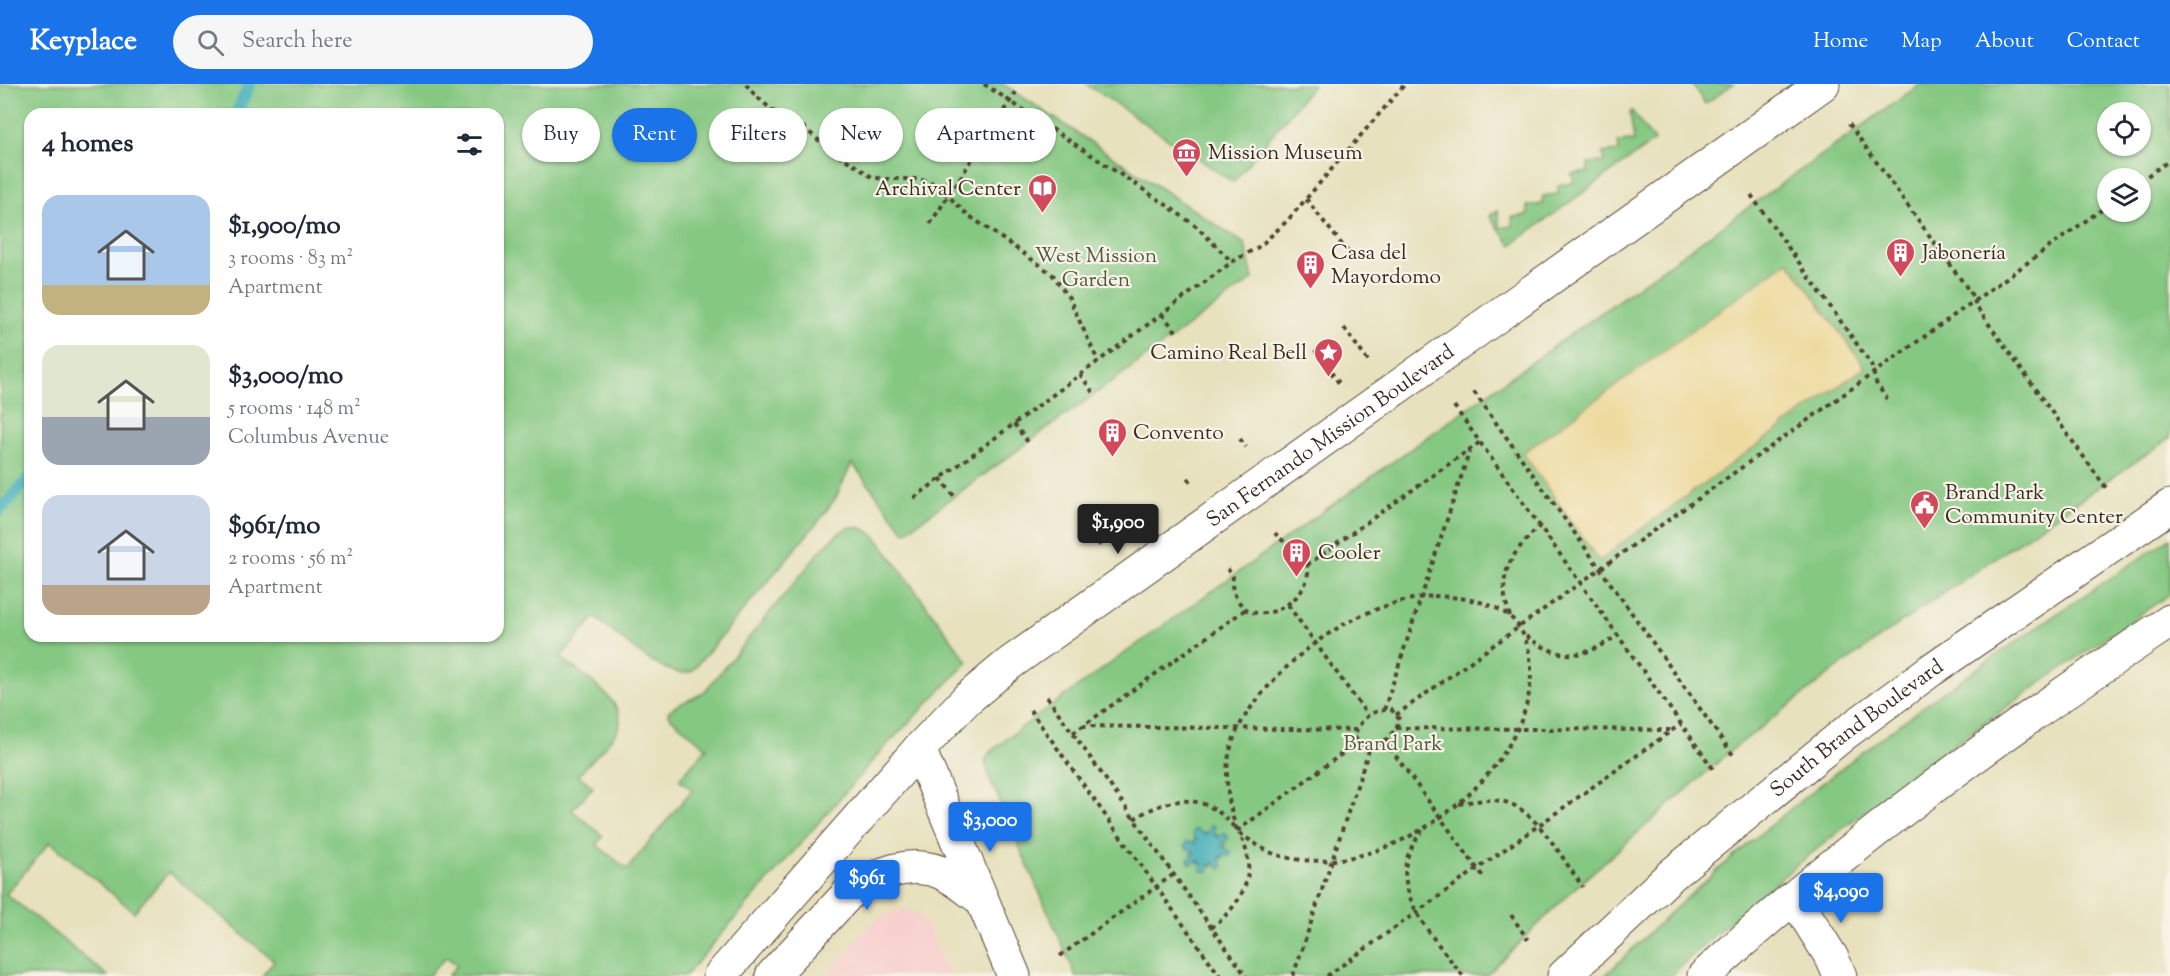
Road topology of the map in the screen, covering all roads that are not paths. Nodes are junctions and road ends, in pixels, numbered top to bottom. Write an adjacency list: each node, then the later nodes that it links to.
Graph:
1 (1824, 84): 4 (main road, San Fernando Mission Boulevard)
2 (2170, 507): 10 (main road, South Brand Boulevard)
3 (2170, 621): 5 (main road)
4 (919, 749): 6 (main road); 7 (main road, San Fernando Mission Boulevard)
5 (1794, 897): 11 (main road); 12 (main road)
6 (982, 900): 8 (main road); 9 (main road)
7 (720, 976)
8 (772, 976)
9 (1014, 976)
10 (1564, 976)
11 (1704, 976)
12 (1840, 976)

